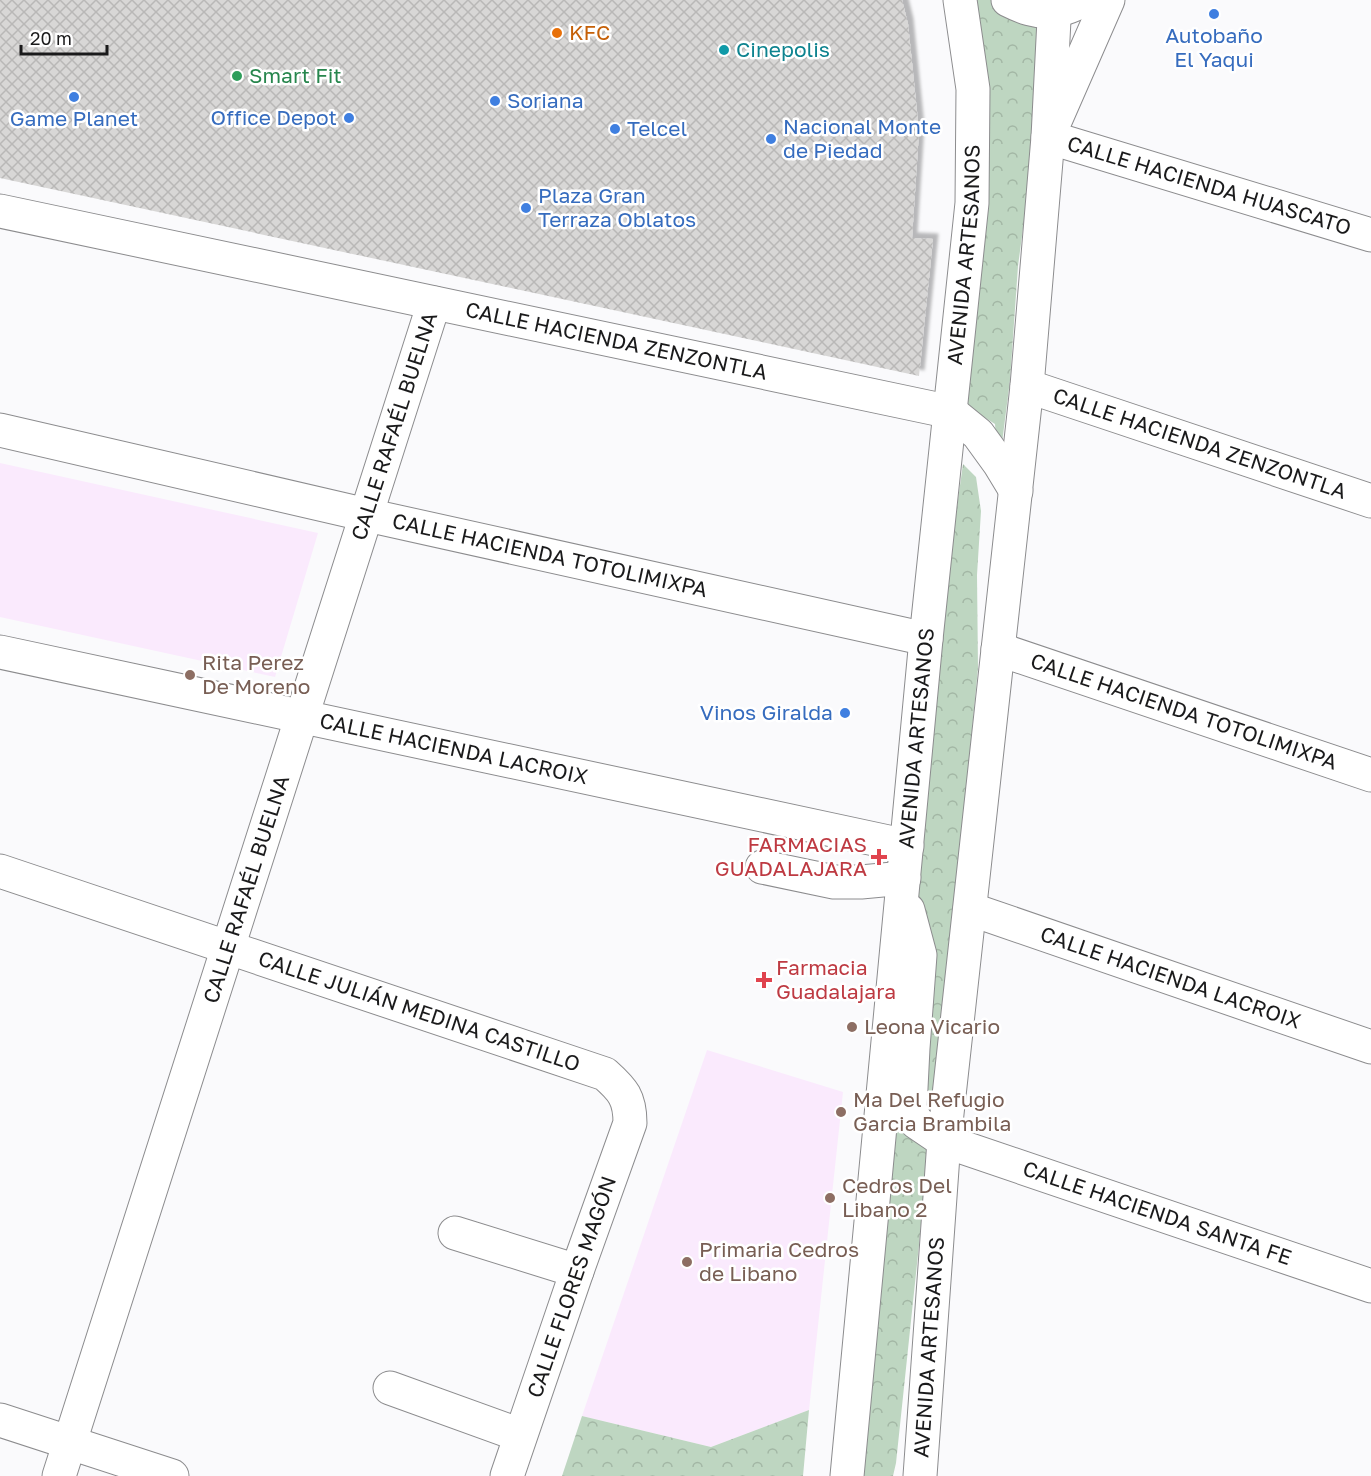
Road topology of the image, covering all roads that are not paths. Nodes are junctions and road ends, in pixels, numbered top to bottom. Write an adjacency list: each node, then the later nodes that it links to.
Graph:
1 (960, 0): 11 (street, AVENIDA ARTESANOS)
2 (1008, 0): 5 (street)
3 (1085, 0): 5 (street)
4 (1108, 0): 6 (street)
5 (1053, 4): 6 (street, AVENIDA ARTESANOS)
6 (1048, 137): 8 (street, CALLE HACIENDA HUASCATO); 10 (street, AVENIDA ARTESANOS)
7 (2, 217): 9 (street, CALLE HACIENDA ZENZONTLA)
8 (1371, 236)
9 (434, 303): 11 (street, CALLE HACIENDA ZENZONTLA); 15 (street, CALLE RAFAÉL BUELNA)
10 (1027, 387): 13 (street, AVENIDA ARTESANOS); 14 (street, CALLE HACIENDA ZENZONTLA)
11 (951, 412): 13 (street); 16 (street, AVENIDA ARTESANOS)
12 (0, 430): 15 (street, CALLE HACIENDA TOTOLIMIXPA)
13 (1016, 491): 17 (street, AVENIDA ARTESANOS)
14 (1371, 501)
15 (367, 515): 16 (street, CALLE HACIENDA TOTOLIMIXPA); 19 (street, CALLE RAFAÉL BUELNA)
16 (926, 639): 23 (street, AVENIDA ARTESANOS)
17 (998, 649): 20 (street, CALLE HACIENDA TOTOLIMIXPA); 24 (street, AVENIDA ARTESANOS)
18 (0, 652): 19 (street, CALLE HACIENDA LACROIX)
19 (302, 717): 23 (street, CALLE HACIENDA LACROIX); 25 (street, CALLE RAFAÉL BUELNA)
20 (1371, 775)
21 (762, 867): 23 (street)
22 (0, 871): 25 (street, CALLE JULIÁN MEDINA CASTILLO)
23 (904, 871): 28 (street, CALLE HACIENDA SANTA FE); 39 (street, AVENIDA ARTESANOS)
24 (970, 909): 26 (street, CALLE HACIENDA LACROIX); 28 (street, AVENIDA ARTESANOS)
25 (228, 947): 27 (street, CALLE JULIÁN MEDINA CASTILLO); 35 (street, CALLE RAFAÉL BUELNA)
26 (1371, 1047)
27 (626, 1097): 30 (street, CALLE FLORES MAGÓN)
28 (944, 1141): 31 (street, CALLE HACIENDA SANTA FE); 40 (street, AVENIDA ARTESANOS)
29 (455, 1233): 30 (street)
30 (577, 1271): 34 (street, CALLE FLORES MAGÓN)
31 (1371, 1286)
32 (390, 1388): 34 (street)
33 (0, 1420): 35 (street)
34 (520, 1435): 38 (street, CALLE FLORES MAGÓN)
35 (70, 1443): 36 (street, CALLE RAFAÉL BUELNA); 37 (street)
36 (59, 1476)
37 (172, 1476)
38 (507, 1476)
39 (847, 1476)
40 (920, 1476)

